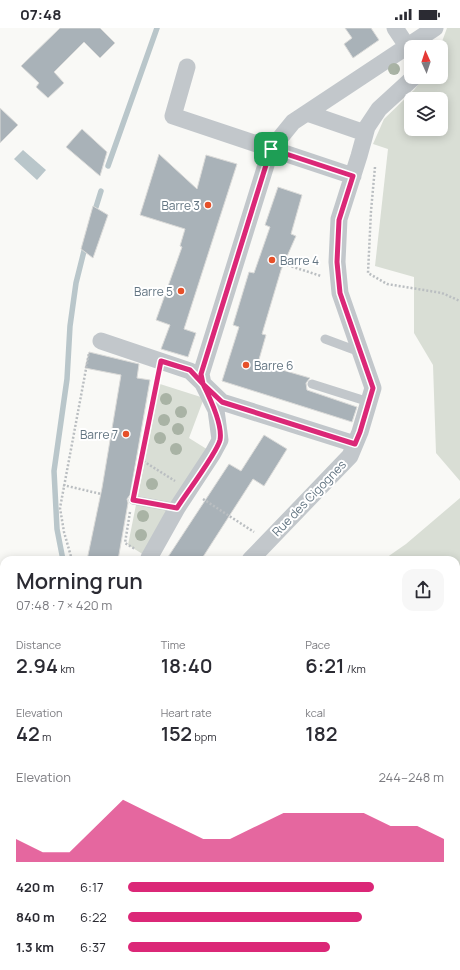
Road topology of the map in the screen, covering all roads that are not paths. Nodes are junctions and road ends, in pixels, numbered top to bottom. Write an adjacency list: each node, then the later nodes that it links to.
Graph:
1 (395, 28): 5 (street)
2 (434, 28): 3 (street); 4 (street)
3 (420, 40)
4 (428, 40)
5 (404, 42)
6 (404, 52): 9 (street)
7 (188, 67): 11 (street)
8 (406, 84): 10 (street, Rue des Cigognes)
9 (307, 113): 10 (street); 11 (street)
10 (364, 140): 12 (street, Rue des Cigognes)
11 (271, 149): 12 (street); 16 (street)
12 (353, 176): 15 (street, Rue des Cigognes)
13 (325, 340): 15 (lane)
14 (101, 341): 16 (street)
15 (360, 352): 18 (street, Rue des Cigognes)
16 (203, 384): 19 (street); 21 (street)
17 (312, 384): 18 (lane)
18 (369, 402): 19 (street, Rue des Cigognes)
19 (355, 444): 23 (street, Rue des Cigognes)
20 (133, 500): 21 (lane)
21 (177, 508): 22 (street)
22 (150, 556)
23 (254, 556)

